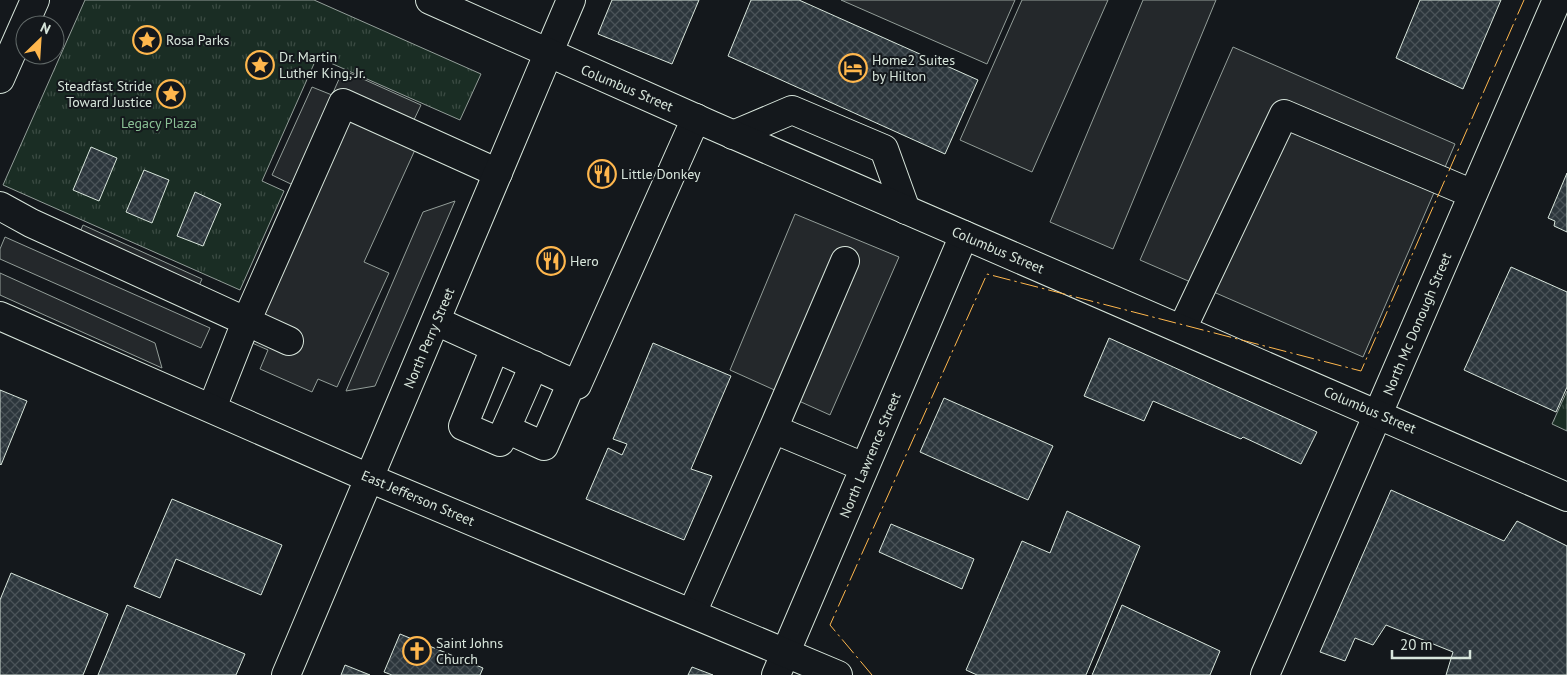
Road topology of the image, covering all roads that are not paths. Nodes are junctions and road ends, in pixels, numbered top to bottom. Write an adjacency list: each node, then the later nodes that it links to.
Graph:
1 (35, 0): 6 (main road)
2 (430, 0): 5 (main road, Columbus Street)
3 (571, 0): 5 (main road, North Perry Street)
4 (1557, 0): 10 (main road, North Mc Donough Street)
5 (548, 54): 7 (main road, Columbus Street); 9 (main road, North Perry Street)
6 (0, 79)
7 (696, 118): 8 (main road, Columbus Street); 22 (main road)
8 (733, 135): 12 (main road, Columbus Street); 12 (main road)
9 (498, 173): 16 (main road, North Perry Street); 17 (main road)
10 (1473, 194): 18 (main road); 24 (main road, North Mc Donough Street)
11 (0, 206): 17 (main road)
12 (906, 210): 13 (main road, Columbus Street)
13 (964, 235): 18 (main road, Columbus Street); 27 (main road, North Lawrence Street)
14 (846, 261): 25 (main road)
15 (0, 316): 23 (main road, East Jefferson Street)
16 (436, 321): 20 (main road); 28 (main road, North Perry Street)
17 (246, 322): 19 (main road); 23 (main road)
18 (1182, 330): 24 (main road, Columbus Street)
19 (289, 341)
20 (495, 348): 21 (main road); 26 (main road)
21 (534, 365): 22 (main road); 26 (main road)
22 (575, 384): 26 (main road)
23 (212, 408): 28 (main road, East Jefferson Street)
24 (1378, 414): 29 (main road, Columbus Street); 34 (main road, North Mc Donough Street)
25 (773, 429): 27 (main road); 30 (main road)
26 (506, 430)
27 (864, 467): 31 (main road, North Lawrence Street)
28 (369, 478): 30 (main road, East Jefferson Street); 32 (main road, North Perry Street)
29 (1567, 497)
30 (692, 613): 31 (main road, East Jefferson Street)
31 (781, 664): 33 (main road, East Jefferson Street)
32 (286, 675)
33 (838, 675)
34 (1265, 675)

